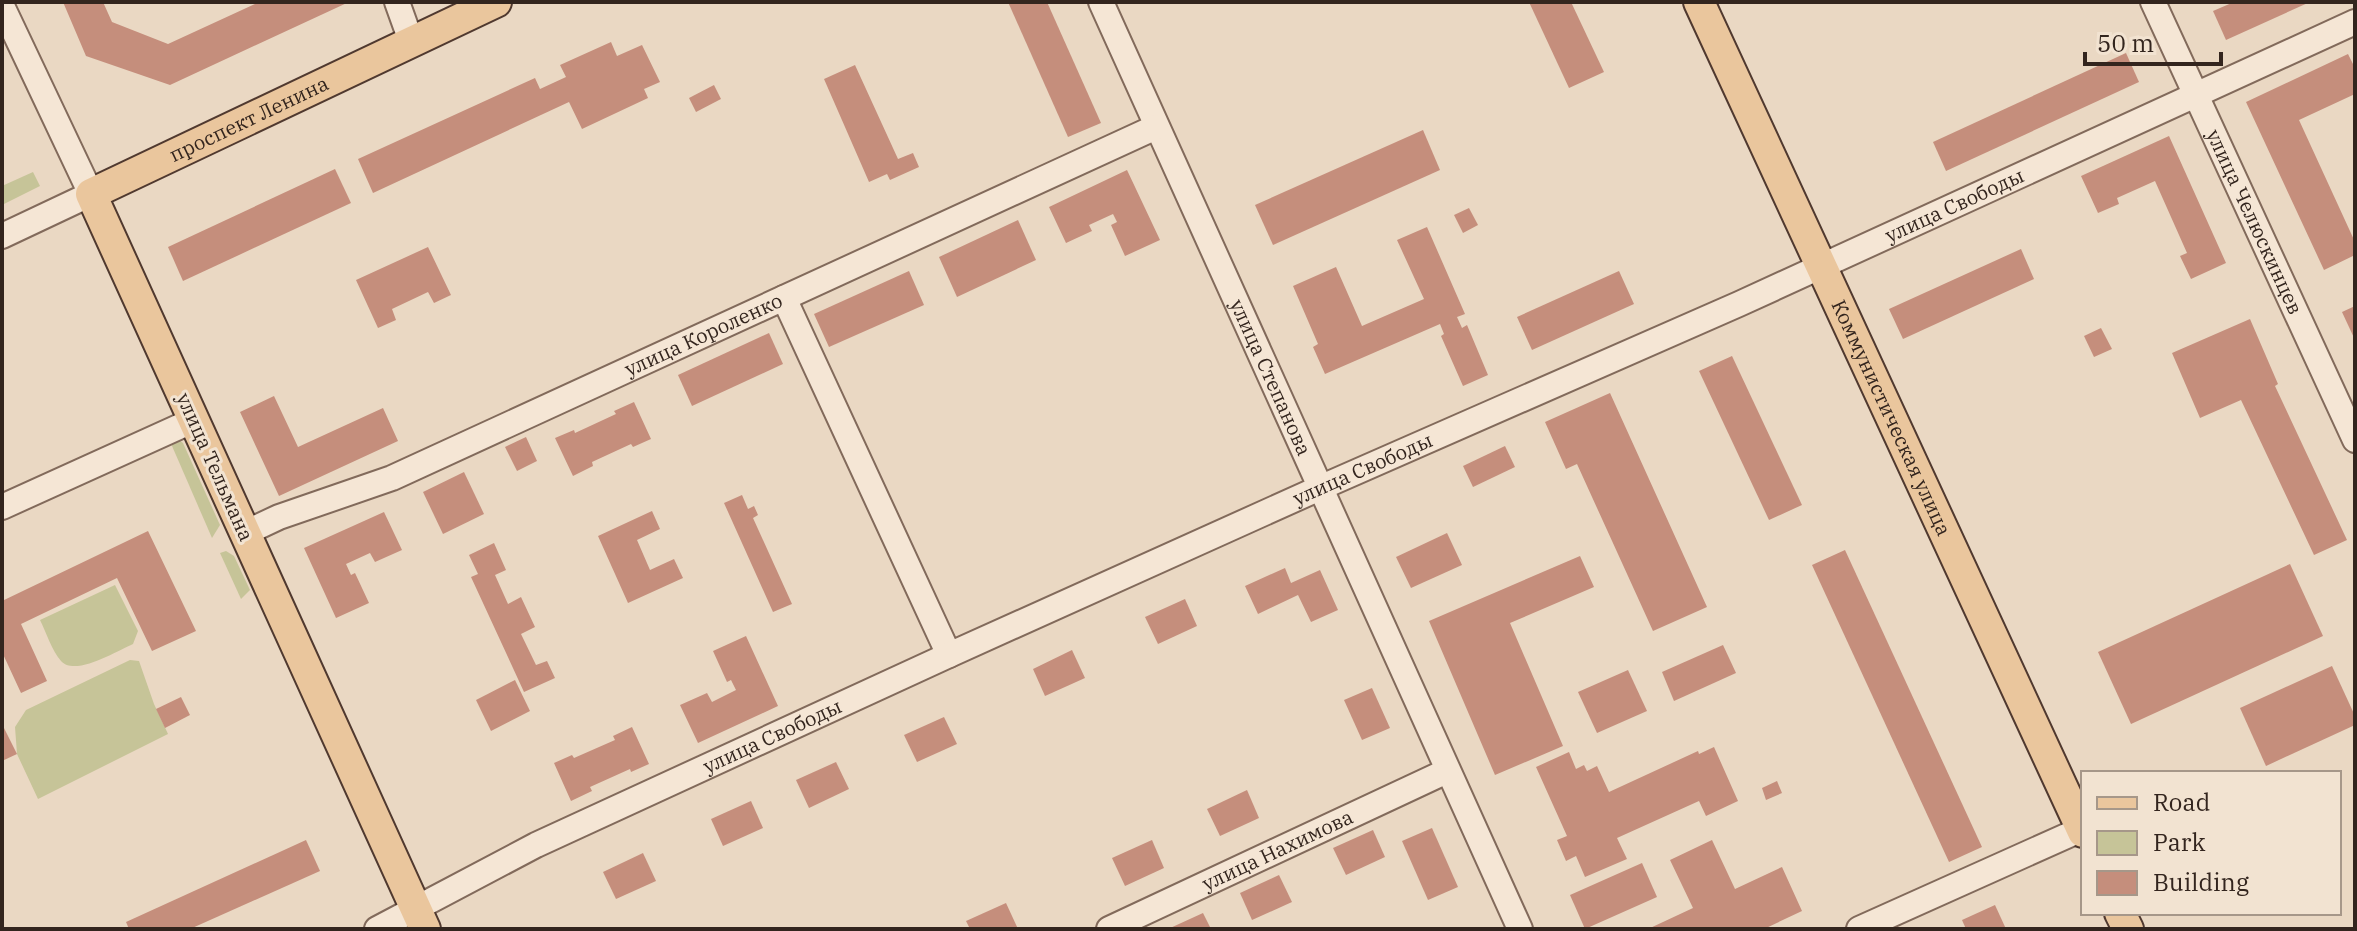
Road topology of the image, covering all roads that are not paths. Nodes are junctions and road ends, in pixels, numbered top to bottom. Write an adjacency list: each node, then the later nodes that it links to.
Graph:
1 (397, 2): 8 (street)
2 (496, 2): 8 (main road, проспект Ленина)
3 (1101, 2): 10 (street, улица Степанова)
4 (1699, 2): 13 (main road, Коммунистическая улица)
5 (2153, 2): 9 (street, улица Челюскинцев)
6 (2, 6): 11 (street, улица Тельмана)
7 (2355, 22): 9 (street, улица Свободы)
8 (411, 41): 11 (main road, проспект Ленина)
9 (2195, 95): 13 (street, улица Свободы); 16 (street, улица Челюскинцев)
10 (1156, 127): 14 (street, улица Короленко); 17 (street, улица Степанова)
11 (91, 194): 12 (street, проспект Ленина); 15 (main road, улица Тельмана)
12 (2, 236)
13 (1821, 267): 17 (street, улица Свободы); 22 (main road, Коммунистическая улица)
14 (784, 298): 19 (street, улица Короленко); 20 (street)
15 (194, 420): 18 (street); 19 (main road, улица Тельмана)
16 (2355, 440)
17 (1322, 487): 20 (street, улица Свободы); 21 (street, улица Степанова)
18 (2, 507)
19 (245, 533): 24 (main road, улица Тельмана)
20 (949, 655): 24 (street, улица Свободы)
21 (1447, 771): 26 (street, улица Нахимова); 27 (street, улица Степанова)
22 (2081, 829)
23 (2081, 831): 28 (street)
24 (420, 918): 25 (street, улица Свободы)
25 (377, 929)
26 (1109, 929)
27 (1520, 929)
28 (1859, 929)

